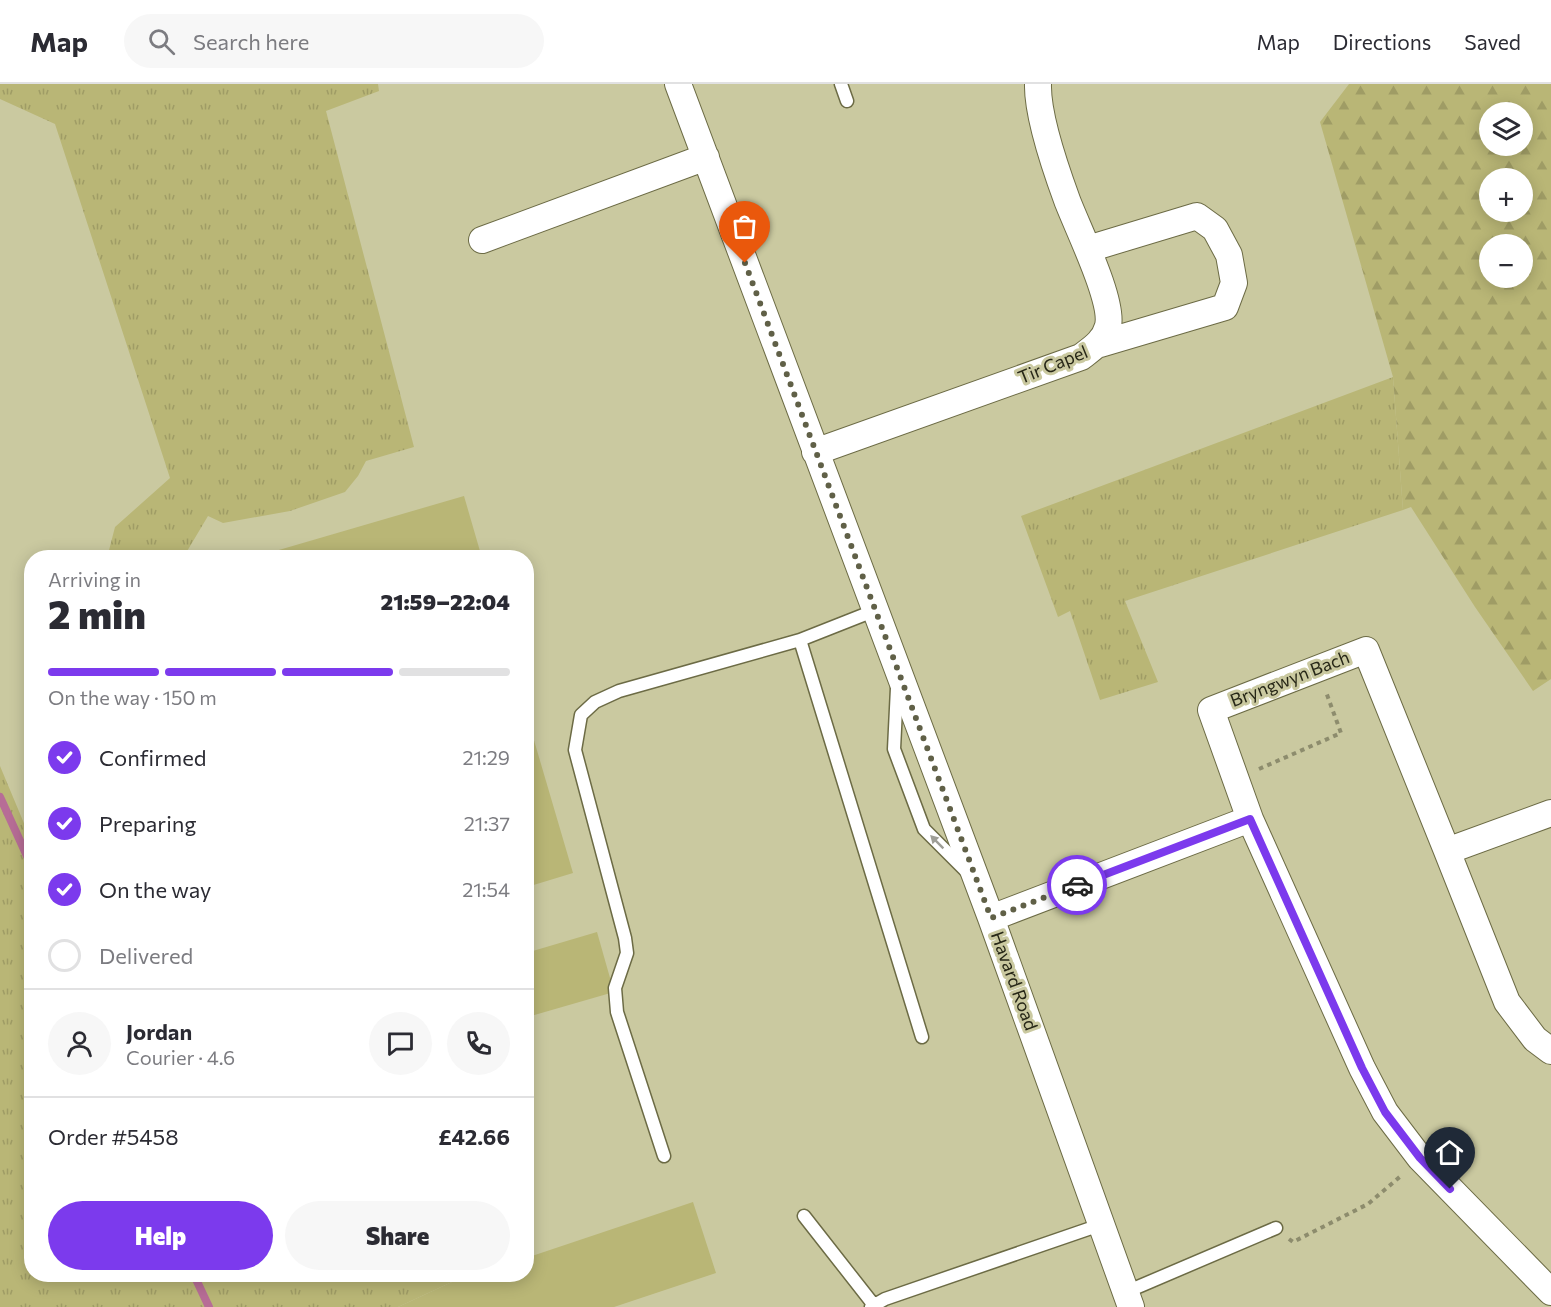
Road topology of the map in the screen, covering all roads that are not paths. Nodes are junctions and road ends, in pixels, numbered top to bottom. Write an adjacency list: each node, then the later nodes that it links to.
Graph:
1 (678, 84): 5 (street, Havard Road)
2 (841, 84): 4 (lane)
3 (1038, 84): 7 (street, Tir Capel)
4 (847, 101)
5 (706, 158): 6 (street); 9 (street, Havard Road)
6 (482, 240)
7 (1088, 249): 8 (street, Tir Capel); 8 (street)
8 (1100, 344): 9 (street, Tir Capel)
9 (815, 452): 10 (street, Havard Road)
10 (876, 610): 11 (lane); 15 (street, Havard Road)
11 (800, 640): 16 (lane); 18 (lane)
12 (1551, 813): 14 (street)
13 (1250, 819): 14 (street, Bryngwyn Bach); 15 (street); 22 (street, Bryngwyn Bach)
14 (1447, 851): 17 (street, Bryngwyn Bach)
15 (991, 918): 20 (street, Havard Road)
16 (922, 1037)
17 (1551, 1051)
18 (664, 1156)
19 (804, 1216): 24 (lane)
20 (1100, 1225): 23 (street, Havard Road); 24 (lane)
21 (1276, 1228): 23 (lane)
22 (1551, 1292)
23 (1128, 1300)
24 (872, 1306)

